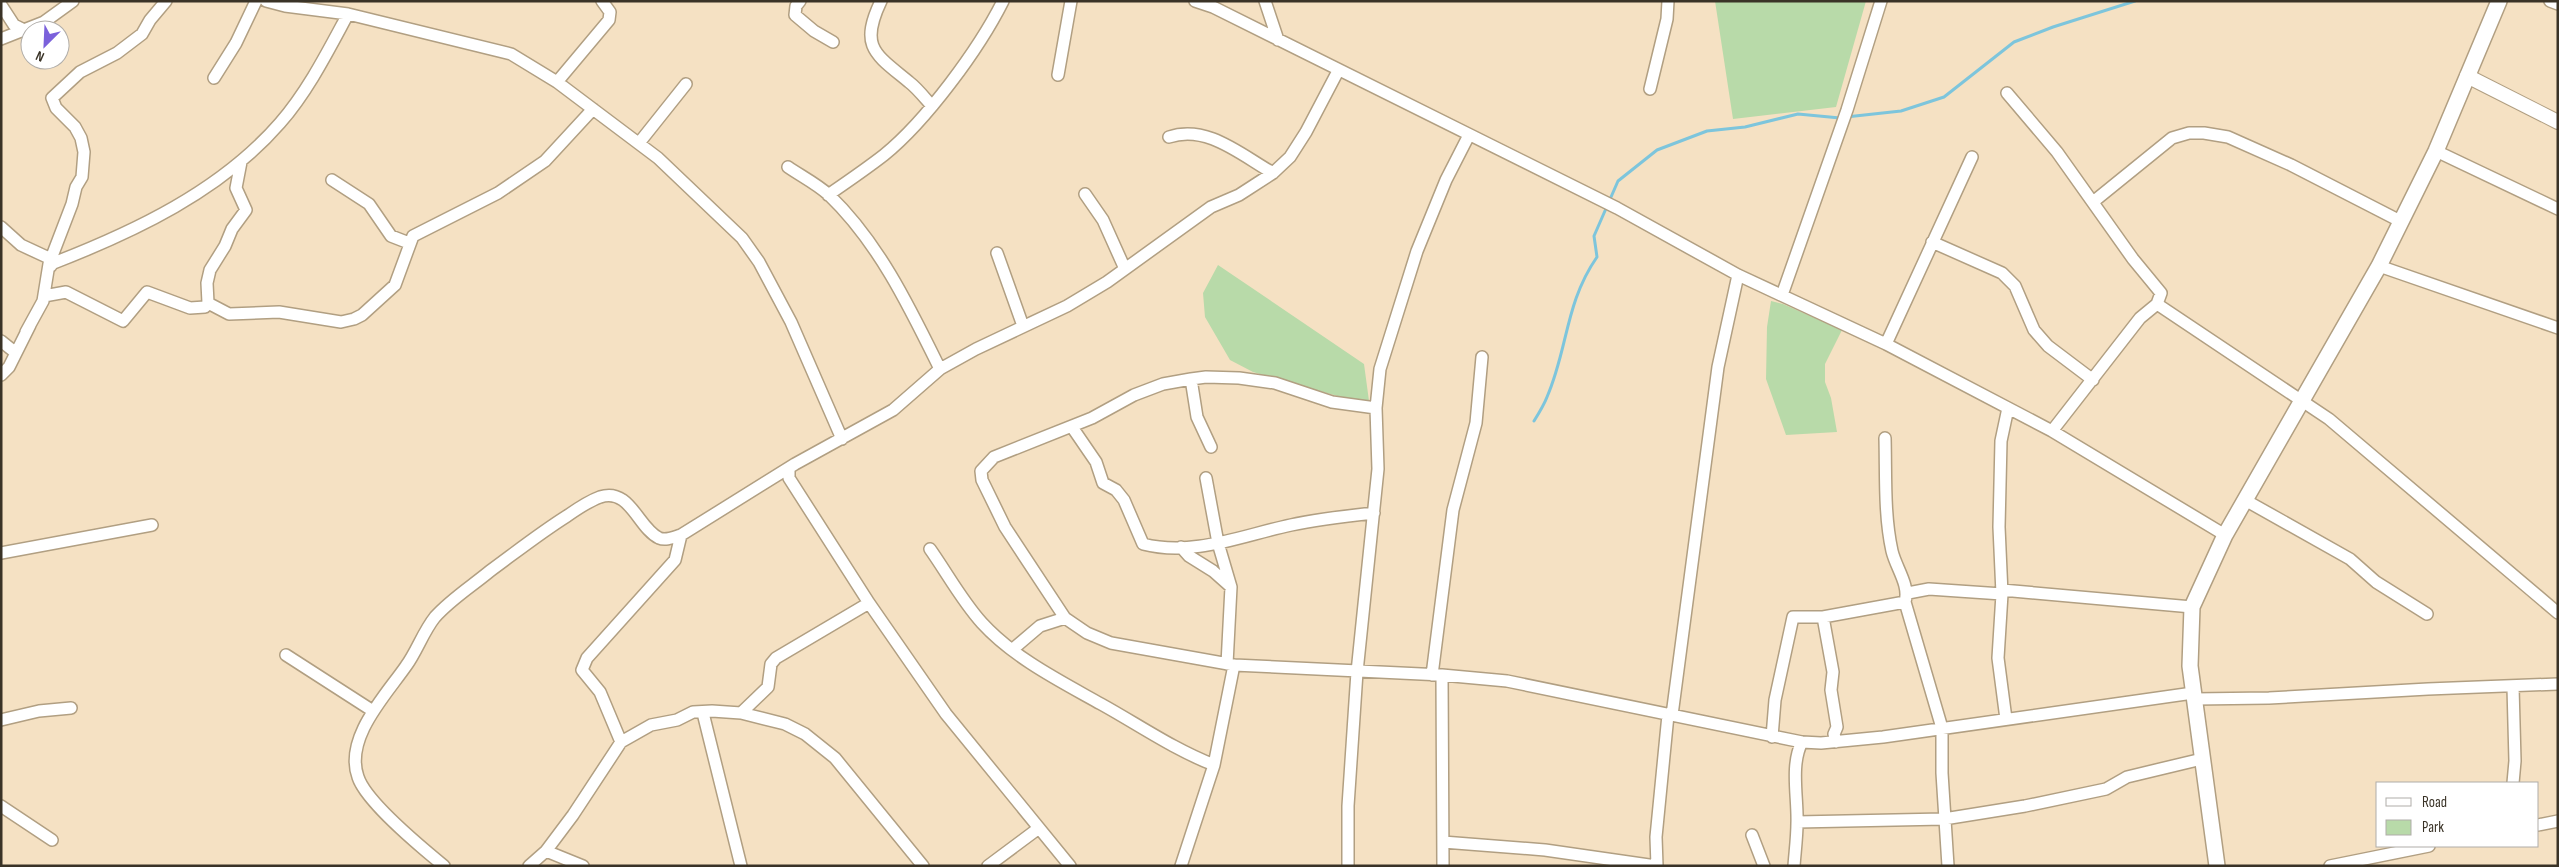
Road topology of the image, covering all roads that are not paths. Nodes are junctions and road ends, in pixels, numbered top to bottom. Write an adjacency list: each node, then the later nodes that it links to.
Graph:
1 (73, 1): 19 (street)
2 (166, 1): 59 (street)
3 (256, 1): 28 (street)
4 (266, 1): 18 (street)
5 (602, 1): 29 (street)
6 (800, 1): 24 (street)
7 (881, 1): 33 (street)
8 (1004, 1): 33 (street)
9 (1072, 1): 26 (street)
10 (1195, 1): 23 (street)
11 (1265, 1): 23 (street)
12 (1668, 1): 31 (street)
13 (1881, 1): 58 (street)
14 (2499, 1): 27 (main road)
15 (2550, 1): 16 (street)
16 (2558, 4)
17 (1, 5): 20 (street)
18 (348, 14): 29 (street); 41 (street)
19 (47, 20)
20 (20, 28)
21 (20, 31): 22 (street)
22 (1, 38)
23 (1278, 40): 25 (street)
24 (833, 42)
25 (1338, 71): 36 (street); 43 (street)
26 (1058, 75)
27 (2468, 76): 35 (street); 39 (main road)
28 (214, 78)
29 (557, 82): 34 (street)
30 (686, 84): 38 (street)
31 (1650, 89)
32 (2006, 93): 47 (street)
33 (931, 105): 46 (street)
34 (593, 109): 38 (street); 52 (street)
35 (2558, 122)
36 (1469, 135): 57 (street); 74 (street)
37 (1169, 137): 43 (street)
38 (639, 143): 79 (street)
39 (2436, 151): 48 (street); 49 (main road)
40 (1972, 157): 51 (street)
41 (241, 162): 54 (street); 60 (street)
42 (788, 167): 46 (street)
43 (1273, 173): 56 (street)
44 (332, 180): 52 (street)
45 (1085, 194): 56 (street)
46 (828, 195): 69 (street)
47 (2093, 202): 49 (street); 61 (street)
48 (2558, 209)
49 (2402, 222): 55 (main road)
50 (1, 227): 54 (street)
51 (1932, 242): 66 (street); 72 (street)
52 (409, 243): 60 (street)
53 (997, 253): 62 (street)
54 (51, 264): 59 (street)
55 (2379, 266): 63 (street); 73 (main road)
56 (1125, 269): 62 (street)
57 (1738, 275): 58 (street); 115 (street)
58 (1782, 295): 66 (street)
59 (44, 296): 60 (street); 64 (street); 67 (street)
60 (208, 304)
61 (2157, 304): 72 (street); 73 (street)
62 (1022, 326): 69 (street)
63 (2558, 328)
64 (26, 332)
65 (1, 342): 67 (street)
66 (1886, 344): 75 (street)
67 (16, 353): 70 (street)
68 (1482, 357): 107 (street)
69 (940, 369): 79 (street)
70 (1, 375)
71 (1191, 379): 74 (street); 76 (street); 80 (street)
72 (2092, 380): 77 (street)
73 (2304, 400): 83 (main road); 98 (street)
74 (1376, 408): 84 (street)
75 (2008, 408): 77 (street); 94 (street)
76 (1072, 426): 89 (street); 93 (street)
77 (2052, 431): 87 (street)
78 (1885, 438): 95 (street)
79 (842, 439): 81 (street)
80 (1211, 447)
81 (789, 469): 86 (street); 96 (street)
82 (1206, 478): 88 (street)
83 (2245, 500): 87 (main road); 99 (street)
84 (1374, 513): 88 (street); 106 (street)
85 (152, 525): 91 (street)
86 (681, 535): 112 (street); 120 (street)
87 (2225, 535): 97 (main road)
88 (1218, 543): 89 (street); 92 (street)
89 (1181, 547): 92 (street)
90 (930, 549): 103 (street)
91 (1, 553)
92 (1231, 587): 105 (street)
93 (1048, 592): 101 (street); 102 (street)
94 (2002, 592): 95 (street); 97 (street); 116 (street)
95 (1907, 597): 100 (street); 118 (street)
96 (869, 604): 114 (street); 131 (street)
97 (2192, 607): 110 (main road)
98 (2558, 613)
99 (2427, 614)
100 (1823, 617): 119 (street); 122 (street)
101 (1065, 618): 102 (street); 105 (street)
102 (1042, 624): 103 (street)
103 (1013, 649): 124 (street)
104 (286, 655): 112 (street)
105 (1230, 664): 106 (street); 124 (street)
106 (1357, 672): 107 (street); 145 (street)
107 (1437, 675): 115 (street); 134 (street)
108 (2558, 684): 109 (street)
109 (2513, 687): 110 (street); 125 (street)
110 (2194, 696): 116 (street); 123 (main road)
111 (71, 708): 117 (street)
112 (373, 712): 137 (street)
113 (703, 713): 114 (street); 120 (street); 140 (street)
114 (741, 713): 141 (street)
115 (1670, 715): 119 (street); 147 (street)
116 (2006, 719): 118 (street)
117 (1, 720)
118 (1942, 728): 122 (street); 127 (street)
119 (1772, 737): 121 (street)
120 (621, 742): 136 (street)
121 (1802, 742): 122 (street); 129 (street)
122 (1836, 742)
123 (2202, 758): 127 (street); 151 (main road)
124 (1214, 765): 144 (street)
125 (2513, 782)
126 (1, 806): 133 (street)
127 (1944, 819): 129 (street); 150 (street)
128 (2558, 821): 130 (street)
129 (1797, 822): 149 (street)
130 (2539, 825)
131 (1039, 828): 142 (street); 143 (street)
132 (1752, 835): 148 (street)
133 (52, 840)
134 (1443, 842): 146 (street); 147 (street)
135 (2424, 847): 152 (street)
136 (546, 851): 138 (street); 139 (street)
137 (444, 866)
138 (528, 866)
139 (583, 866)
140 (741, 866)
141 (923, 866)
142 (988, 866)
143 (1070, 866)
144 (1180, 866)
145 (1348, 866)
146 (1443, 866)
147 (1654, 866)
148 (1764, 866)
149 (1794, 866)
150 (1948, 866)
151 (2217, 866)
152 (2330, 866)

